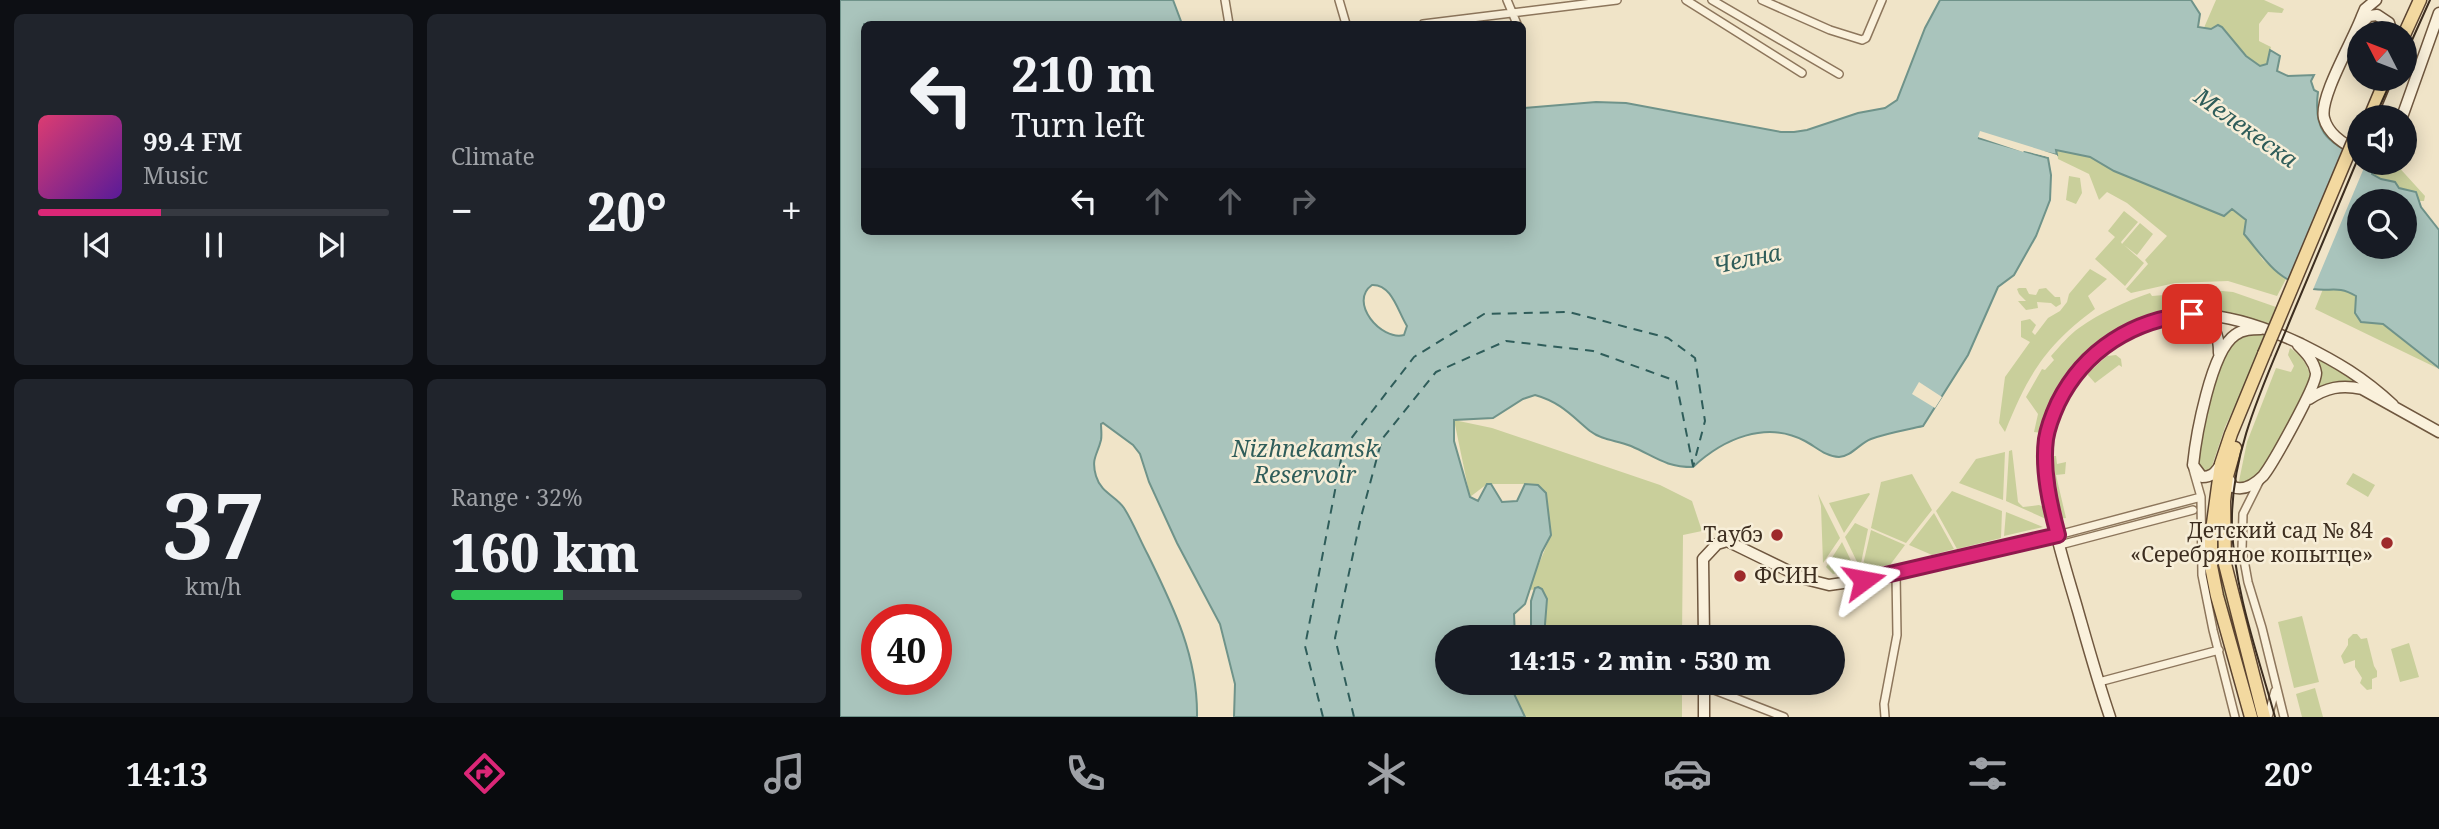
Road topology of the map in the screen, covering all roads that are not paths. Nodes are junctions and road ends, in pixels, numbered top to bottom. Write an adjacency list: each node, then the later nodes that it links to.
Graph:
1 (1225, 0): 14 (street)
2 (1339, 0): 15 (street)
3 (1507, 0): 13 (street)
4 (1616, 0): 13 (street)
5 (1686, 0): 24 (street)
6 (1712, 0): 25 (street)
7 (1762, 0): 8 (street)
8 (1882, 0)
9 (2376, 0): 18 (street)
10 (2412, 0): 21 (main road)
11 (2420, 0): 22 (main road)
12 (2439, 13): 26 (street)
13 (1513, 14): 16 (street); 17 (street)
14 (1228, 21)
15 (1345, 21)
16 (1450, 21)
17 (1516, 21)
18 (2360, 21)
19 (2363, 21): 20 (street)
20 (2386, 21)
21 (2403, 21)
22 (2410, 21)
23 (2347, 51): 27 (street)
24 (1802, 73)
25 (1839, 74)
26 (2406, 105)
27 (2347, 143)
28 (2347, 158): 34 (main road, bridge)
29 (2347, 173): 34 (main road)
30 (2192, 314): 31 (street); 33 (street); 54 (street)
31 (2267, 328): 32 (street); 33 (street)
32 (2294, 341): 35 (street); 36 (street)
33 (2219, 355): 38 (street)
34 (2268, 356): 39 (main road)
35 (2307, 400): 36 (street); 40 (street)
36 (2393, 405): 37 (street)
37 (2439, 432)
38 (2193, 465): 39 (street); 43 (street)
39 (2224, 470): 41 (main road); 42 (street); 69 (main road)
40 (2263, 476): 42 (street); 44 (street)
41 (2217, 489): 55 (street); 68 (main road)
42 (2240, 489): 44 (street)
43 (2201, 498): 46 (street); 55 (street)
44 (2249, 502): 60 (street)
45 (2193, 510): 48 (street)
46 (2148, 511): 47 (street); 48 (street)
47 (2127, 517): 49 (street); 50 (street)
48 (2150, 521): 50 (street)
49 (2106, 523): 51 (street); 52 (street)
50 (2129, 527): 52 (street)
51 (2081, 529): 53 (street); 54 (street)
52 (2108, 532): 53 (street)
53 (2083, 539): 54 (street)
54 (2059, 540): 56 (street); 59 (street)
55 (2202, 551): 58 (street)
56 (1896, 573): 57 (street); 65 (street)
57 (1704, 625)
58 (2219, 650): 59 (street); 67 (street)
59 (2099, 682): 66 (street)
60 (2276, 686): 69 (street); 70 (street)
61 (1703, 695): 63 (street)
62 (1730, 695): 64 (street)
63 (1704, 717)
64 (1784, 717)
65 (1885, 717)
66 (2110, 717)
67 (2235, 717)
68 (2251, 717)
69 (2266, 717)
70 (2284, 717)

